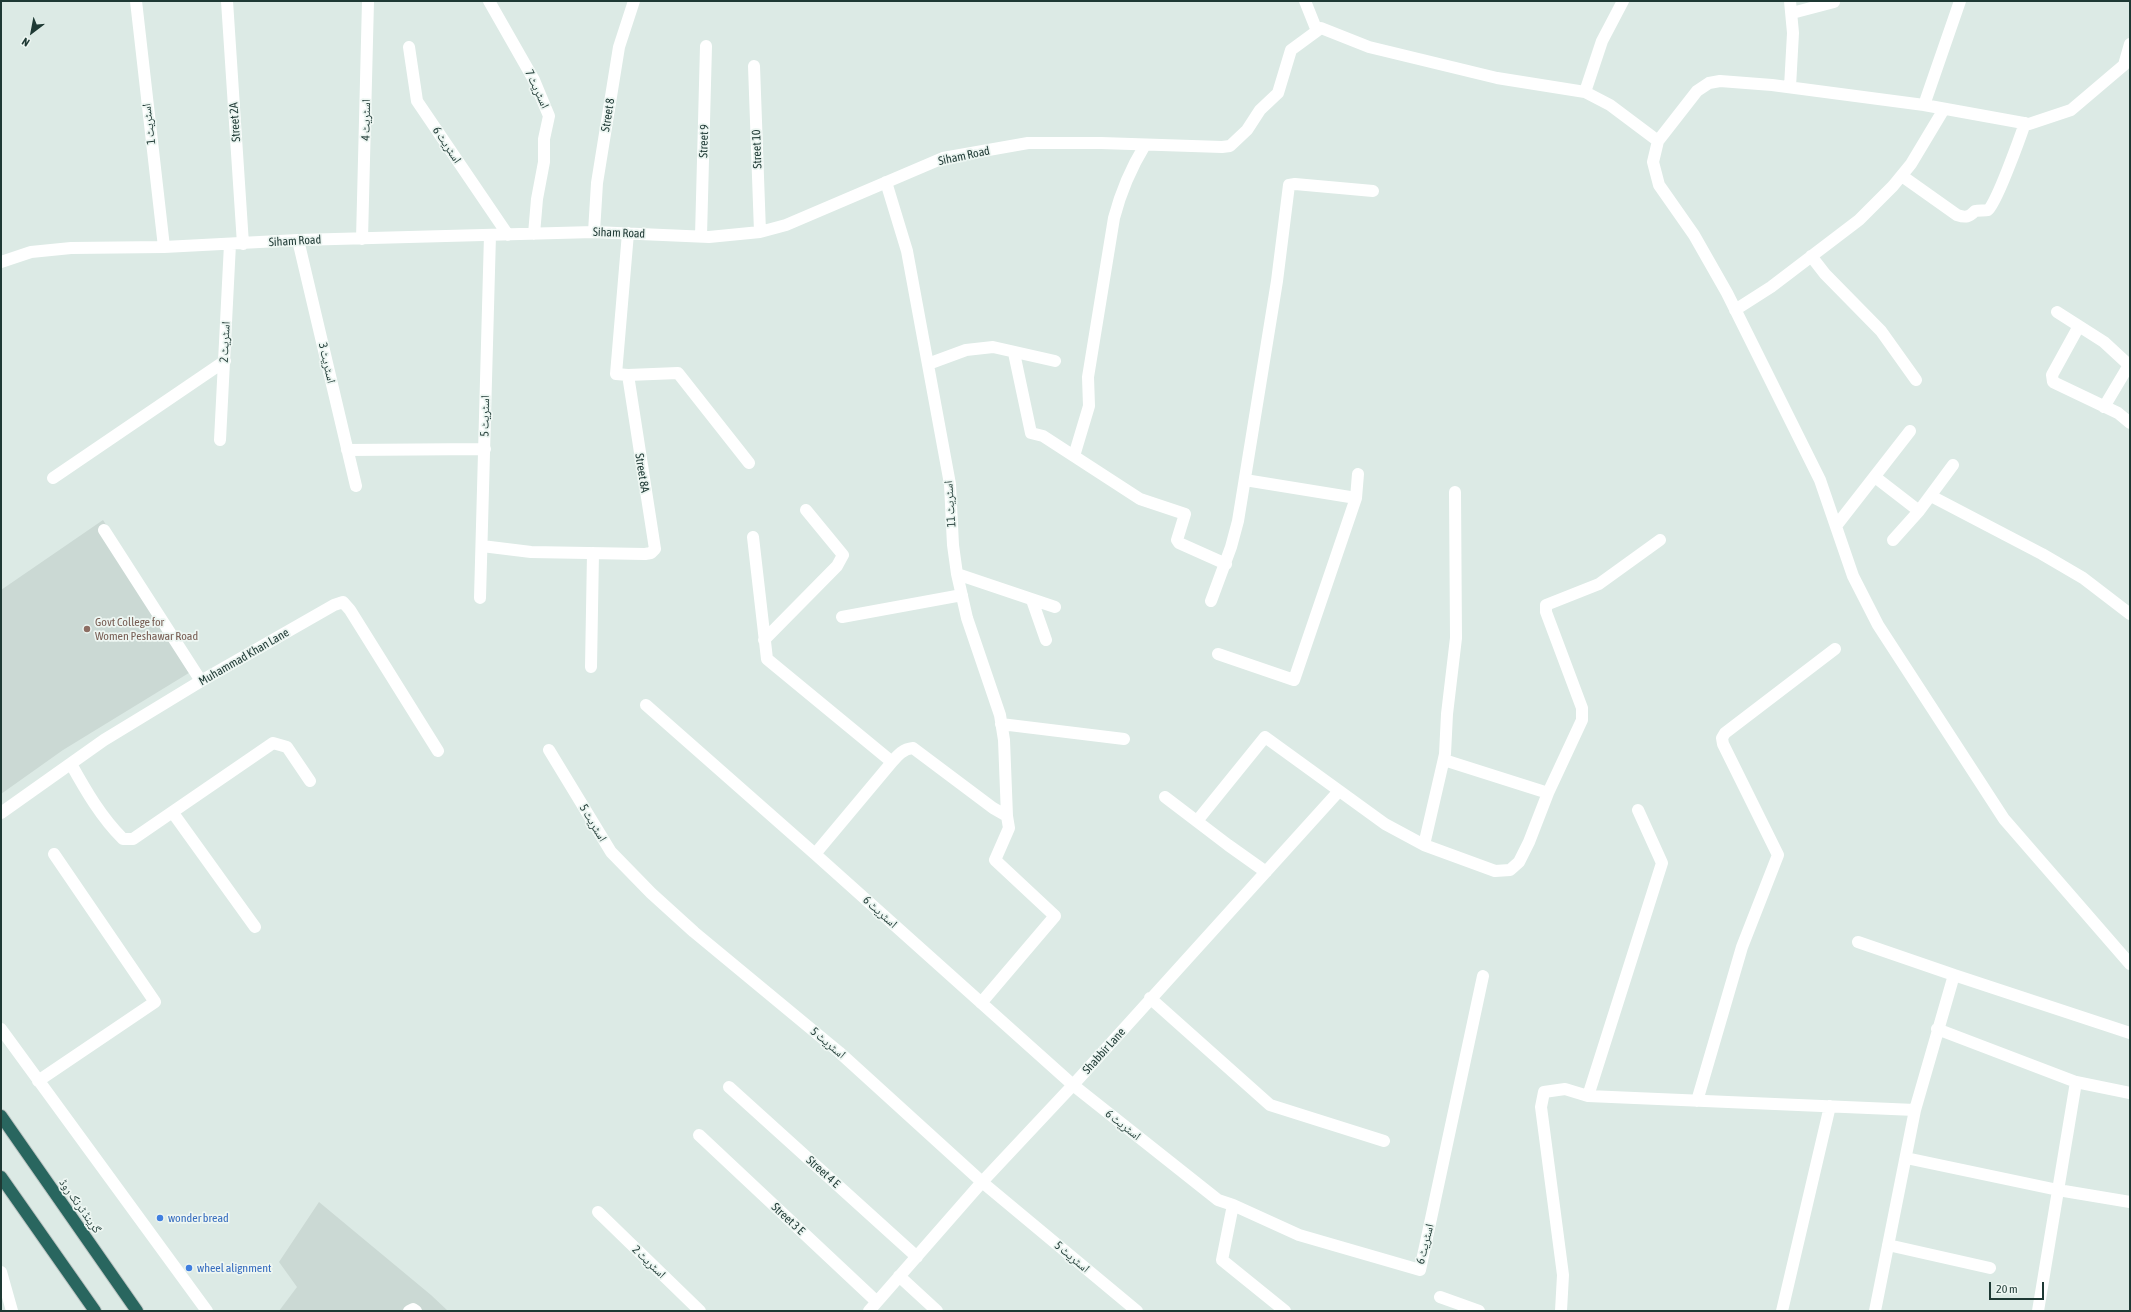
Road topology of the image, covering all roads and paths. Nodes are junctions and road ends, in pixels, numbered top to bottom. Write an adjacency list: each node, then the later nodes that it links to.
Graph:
1 (136, 1): 38 (street, اسٹریٹ 1)
2 (227, 1): 37 (street, Street 2A)
3 (368, 1): 34 (street, اسٹریٹ 4)
4 (489, 1): 30 (street, اسٹریٹ 7)
5 (634, 1): 27 (street, Street 8)
6 (1305, 1): 11 (street)
7 (1623, 1): 18 (street)
8 (1960, 1): 19 (street)
9 (1834, 2): 10 (street)
10 (1791, 7): 17 (street)
11 (1317, 31): 18 (street); 23 (street, Siham Road)
12 (2130, 44): 16 (street)
13 (706, 46): 33 (street, Street 9)
14 (409, 47): 32 (street, اسٹریٹ 6)
15 (754, 66): 28 (street, Street 10)
16 (2127, 66): 21 (street)
17 (1790, 88): 19 (street); 22 (street)
18 (1585, 92): 22 (street)
19 (1924, 106): 20 (street)
20 (1944, 109): 21 (street); 24 (street)
21 (2026, 123): 24 (street)
22 (1658, 141): 41 (street)
23 (1145, 145): 25 (street, Siham Road); 57 (street)
24 (1902, 176): 39 (street)
25 (886, 182): 28 (street, Siham Road); 47 (street, اسٹریٹ 11)
26 (1373, 190): 63 (street)
27 (594, 232): 29 (street, Siham Road); 30 (street, Siham Road)
28 (760, 232): 33 (street, Siham Road)
29 (628, 233): 33 (street, Siham Road); 49 (street)
30 (534, 234): 32 (street, Siham Road)
31 (490, 235): 32 (street, Siham Road); 34 (street, Siham Road); 55 (street, اسٹریٹ 5)
32 (508, 235)
33 (701, 236)
34 (362, 239): 35 (street, Siham Road)
35 (298, 240): 37 (street, Siham Road); 56 (street, اسٹریٹ 3)
36 (230, 244): 37 (street, Siham Road); 38 (street, Siham Road); 46 (street, اسٹریٹ 2)
37 (243, 244)
38 (164, 247): 40 (street, Siham Road)
39 (1811, 256): 41 (street); 50 (street)
40 (1, 262)
41 (1735, 310): 70 (street)
42 (2057, 312): 43 (street)
43 (2079, 326): 48 (street); 51 (street)
44 (1014, 353): 45 (street); 47 (street); 57 (street)
45 (1055, 361)
46 (224, 362): 54 (street, اسٹریٹ 2); 62 (street)
47 (928, 364): 78 (street, اسٹریٹ 11)
48 (2130, 366): 51 (street)
49 (628, 375): 58 (street); 76 (street, Street 8A)
50 (1916, 380)
51 (2104, 407): 52 (street)
52 (2130, 423)
53 (1910, 431): 61 (street)
54 (220, 440)
55 (484, 449): 56 (street); 75 (street, اسٹریٹ 5)
56 (348, 450): 64 (street, اسٹریٹ 3)
57 (1074, 456): 77 (street)
58 (749, 463)
59 (1953, 465): 66 (street)
60 (1358, 474): 67 (street)
61 (1875, 477): 69 (street); 70 (street)
62 (53, 478)
63 (1245, 480): 67 (street); 77 (street)
64 (356, 486)
65 (1455, 492): 97 (street)
66 (1930, 496): 69 (street); 84 (street)
67 (1356, 498): 89 (street)
68 (806, 510): 86 (street)
69 (1919, 511): 74 (street)
70 (1836, 526): 115 (street)
71 (104, 530): 91 (street)
72 (753, 537): 86 (street)
73 (1660, 540): 102 (street)
74 (1893, 540)
75 (482, 546): 76 (street, Street 8A); 80 (street, اسٹریٹ 5)
76 (593, 553): 90 (street)
77 (1226, 564): 82 (street)
78 (957, 574): 79 (street, اسٹریٹ 11); 81 (street)
79 (962, 595): 85 (street); 93 (street, اسٹریٹ 11)
80 (480, 598)
81 (1032, 600): 83 (street); 87 (street)
82 (1211, 601)
83 (1055, 607)
84 (2130, 614)
85 (842, 617)
86 (764, 640): 98 (street)
87 (1046, 640)
88 (1835, 649): 129 (street)
89 (1218, 654)
90 (591, 668)
91 (201, 681): 96 (street, Muhammad Khan Lane); 99 (street, Muhammad Khan Lane)
92 (646, 705): 111 (street, اسٹریٹ 6)
93 (1001, 724): 94 (street); 107 (street, اسٹریٹ 11)
94 (1124, 739)
95 (549, 750): 137 (street, اسٹریٹ 5)
96 (438, 751)
97 (1444, 760): 102 (street); 109 (street)
98 (892, 762): 107 (street); 111 (street)
99 (71, 764): 105 (street, Muhammad Khan Lane); 106 (street)
100 (310, 781): 106 (street)
101 (1339, 791): 108 (street); 109 (street); 112 (street, Shabbir Lane)
102 (1548, 793): 109 (street)
103 (1165, 797): 108 (street)
104 (1638, 810): 128 (street)
105 (1, 813)
106 (173, 813): 113 (street)
107 (1003, 814): 119 (street, اسٹریٹ 11)
108 (1197, 821): 112 (street)
109 (1424, 845)
110 (54, 854): 123 (street)
111 (815, 854): 119 (street, اسٹریٹ 6)
112 (1266, 872): 118 (street, Shabbir Lane)
113 (255, 927)
114 (1858, 942): 116 (street)
115 (2130, 964)
116 (1954, 975): 120 (street); 122 (street)
117 (1483, 976): 140 (street, اسٹریٹ 6)
118 (1150, 998): 125 (street, Shabbir Lane); 134 (street)
119 (981, 1003): 125 (street, اسٹریٹ 6)
120 (1937, 1028): 124 (street); 131 (street)
121 (1, 1029): 123 (street)
122 (2130, 1033)
123 (38, 1081): 152 (street)
124 (2076, 1082): 127 (street); 138 (street)
125 (1073, 1085): 137 (street, Shabbir Lane); 140 (street, اسٹریٹ 6)
126 (729, 1087): 143 (street, Street 4 E)
127 (2130, 1093)
128 (1588, 1096): 129 (street); 160 (street)
129 (1697, 1101): 130 (street)
130 (1830, 1106): 131 (street); 161 (street)
131 (1916, 1110): 135 (street)
132 (1, 1116): 151 (highway, گرینڈ ٹرنک روڈ)
133 (699, 1135): 148 (street, Street 3 E)
134 (1384, 1141)
135 (1906, 1158): 138 (street); 142 (street)
136 (1, 1177): 150 (highway)
137 (982, 1182): 143 (street, Shabbir Lane); 157 (street, اسٹریٹ 5)
138 (2058, 1190): 139 (street); 163 (street)
139 (2130, 1202)
140 (1233, 1205): 158 (street)
141 (598, 1212): 155 (street, اسٹریٹ 2)
142 (1888, 1245): 144 (street); 162 (street)
143 (917, 1257): 146 (street, Shabbir Lane)
144 (1990, 1268)
145 (1, 1272): 149 (street)
146 (899, 1276): 148 (street, Shabbir Lane); 156 (street)
147 (1440, 1298): 159 (street)
148 (873, 1306)
149 (12, 1311)
150 (95, 1311)
151 (137, 1311)
152 (207, 1311)
153 (409, 1311): 154 (street)
154 (416, 1311)
155 (700, 1311)
156 (937, 1311)
157 (1137, 1311)
158 (1286, 1311)
159 (1479, 1311)
160 (1561, 1311)
161 (1782, 1311)
162 (1875, 1311)
163 (2038, 1311)

